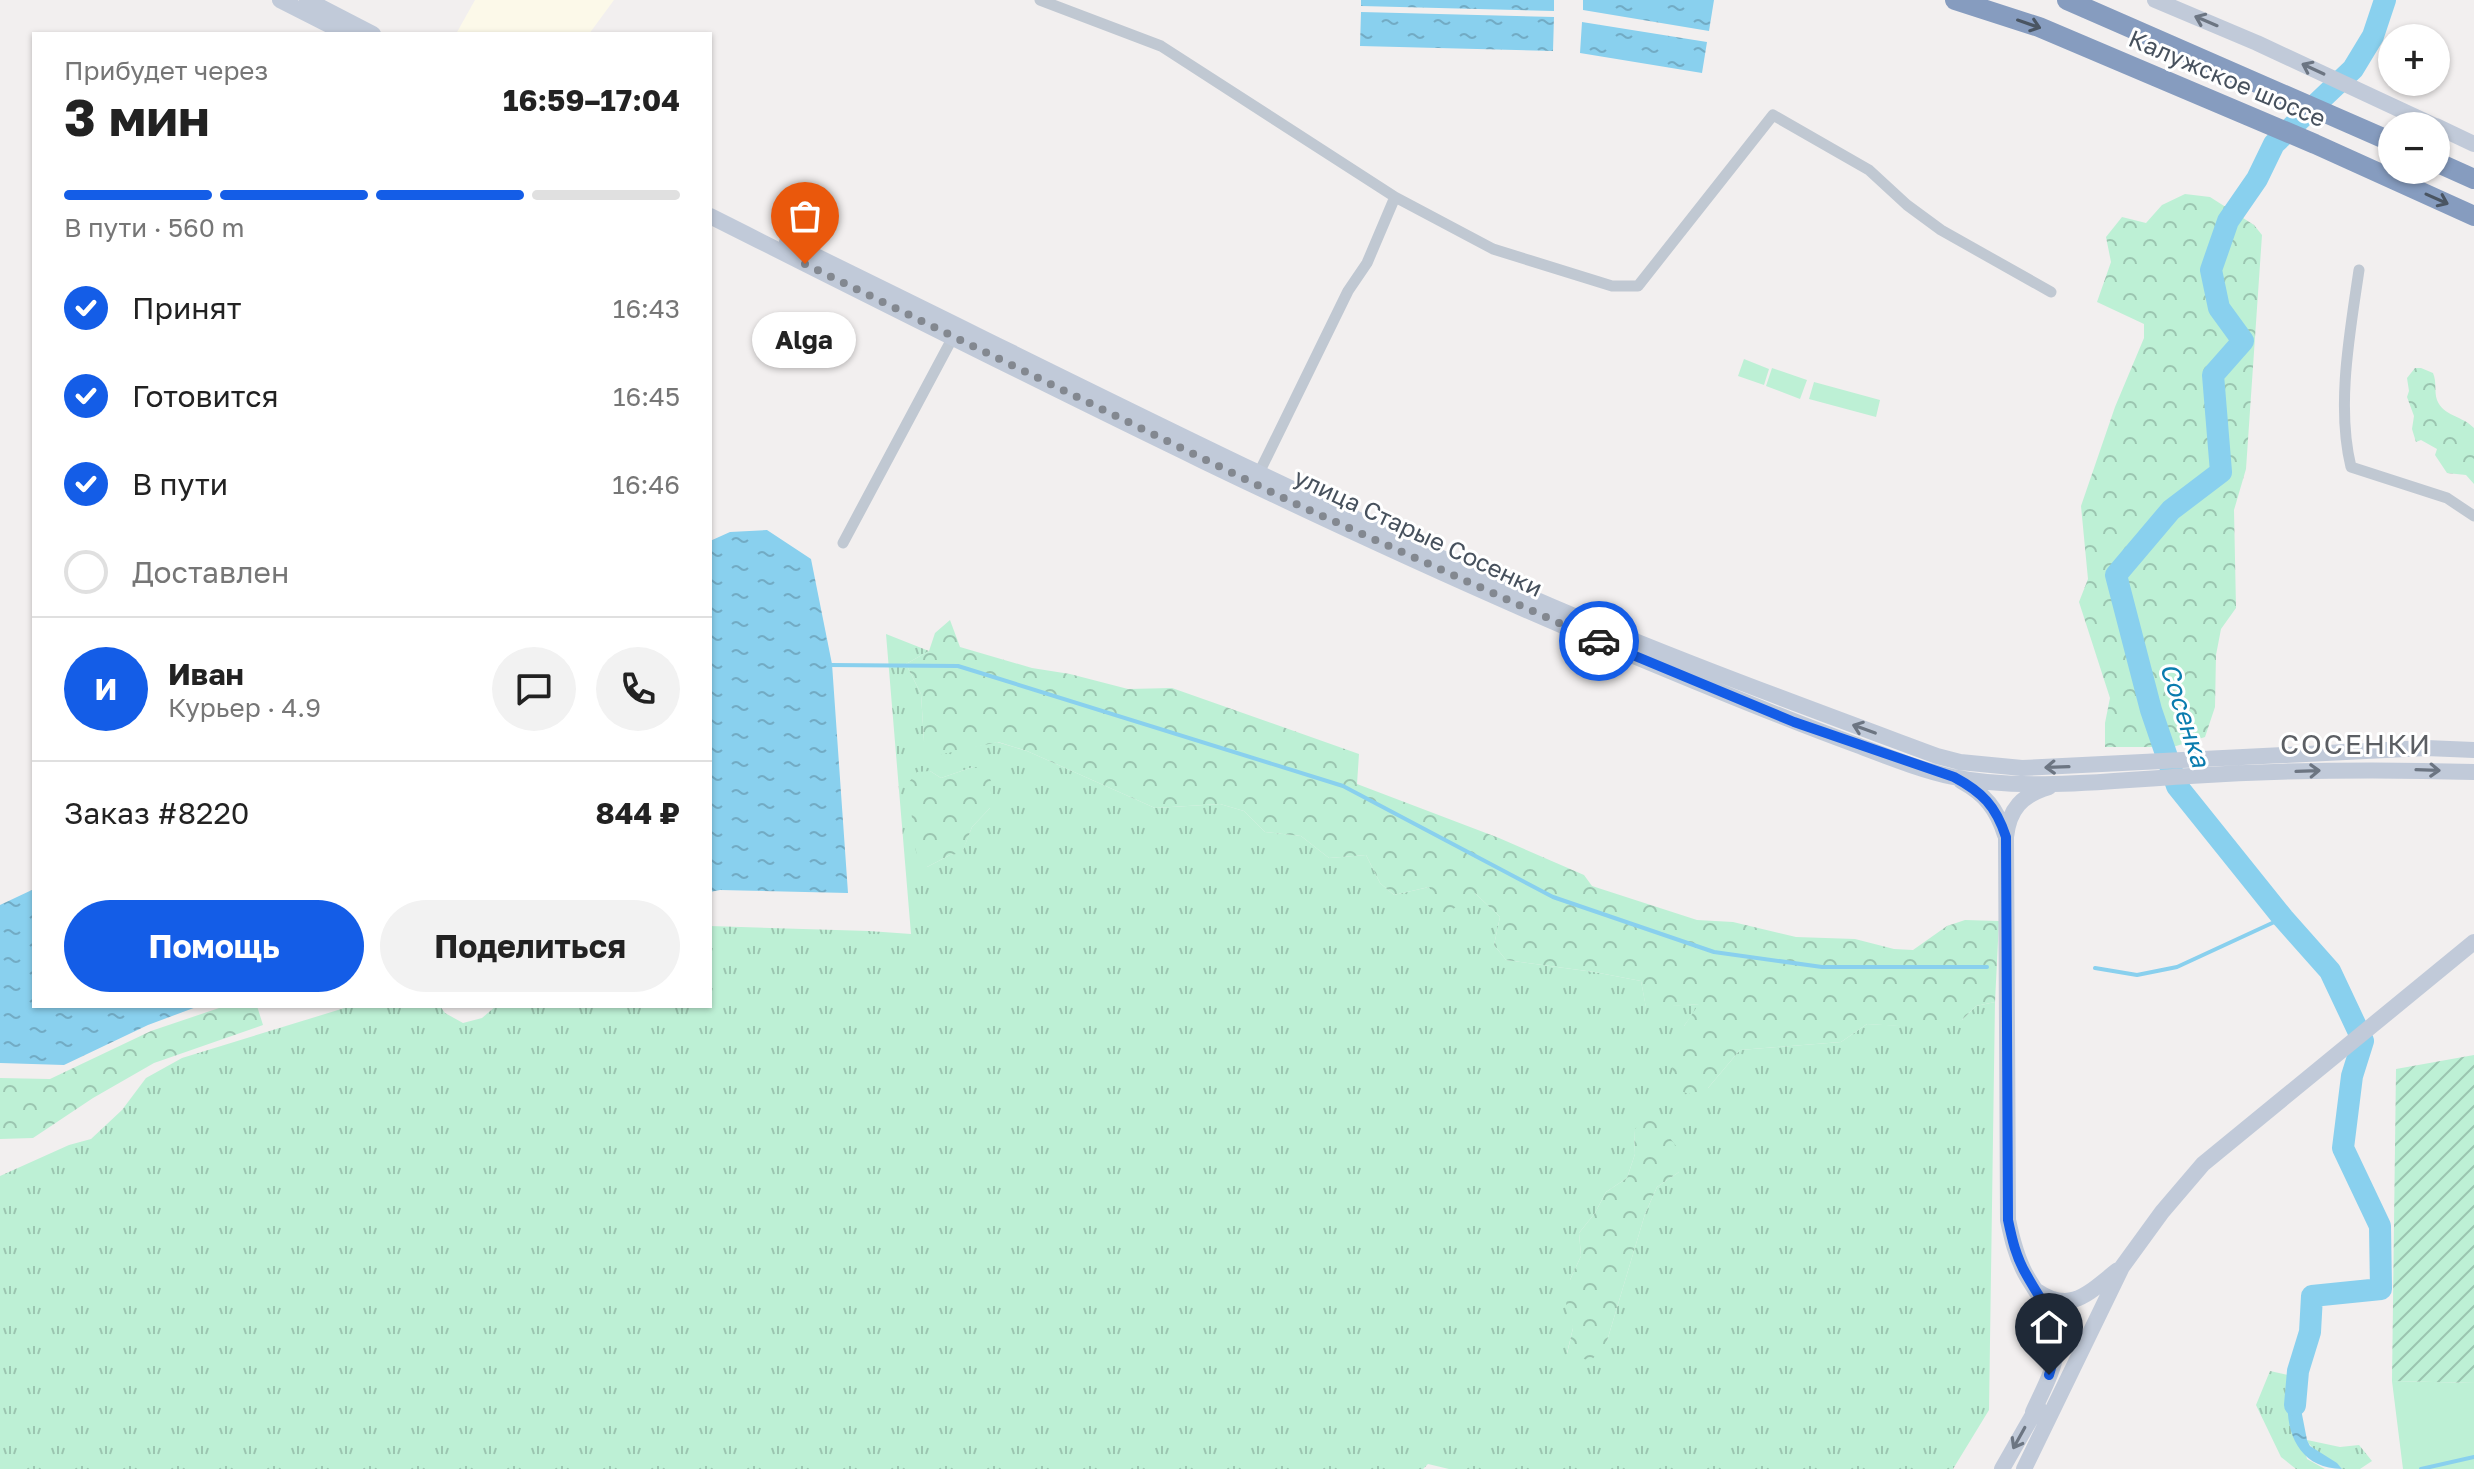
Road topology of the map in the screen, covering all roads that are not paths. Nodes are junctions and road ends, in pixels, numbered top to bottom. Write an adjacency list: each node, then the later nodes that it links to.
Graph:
1 (280, 0): 7 (main road)
2 (307, 0): 8 (main road)
3 (1040, 0): 15 (street)
4 (1955, 0): 17 (highway, Калужское шоссе, one-way to 17)
5 (2067, 0): 11 (highway, Калужское шоссе)
6 (2155, 0): 9 (main road, one-way to 6)
7 (343, 32)
8 (369, 32)
9 (2405, 112)
10 (2450, 133): 12 (main road)
11 (2378, 136)
12 (2474, 144)
13 (2450, 168): 14 (highway)
14 (2474, 179)
15 (1395, 197): 20 (street); 22 (street)
16 (712, 206): 22 (main road, улица Старые Сосенки)
17 (2474, 216)
18 (712, 217): 21 (main road, улица Старые Сосенки)
19 (2359, 270): 23 (street)
20 (2051, 292)
21 (953, 337): 22 (main road, улица Старые Сосенки); 24 (street)
22 (1256, 478): 27 (main road, улица Старые Сосенки, one-way to 22); 29 (main road, улица Старые Сосенки)
23 (2474, 516)
24 (843, 543)
25 (2474, 750): 26 (main road, улица Старые Сосенки)
26 (2234, 765): 27 (main road, улица Старые Сосенки); 28 (main road, улица Старые Сосенки, one-way to 28)
27 (2135, 771): 30 (main road, улица Старые Сосенки)
28 (2474, 772)
29 (1954, 777): 30 (main road, улица Старые Сосенки); 31 (main road)
30 (2058, 784): 31 (main road)
31 (2006, 837): 34 (main road)
32 (2474, 942): 33 (main road)
33 (2122, 1267): 34 (main road); 35 (main road)
34 (2037, 1291): 36 (main road)
35 (2074, 1366): 36 (main road); 38 (main road)
36 (2033, 1412): 37 (main road, one-way to 37)
37 (2002, 1469)
38 (2024, 1469)

